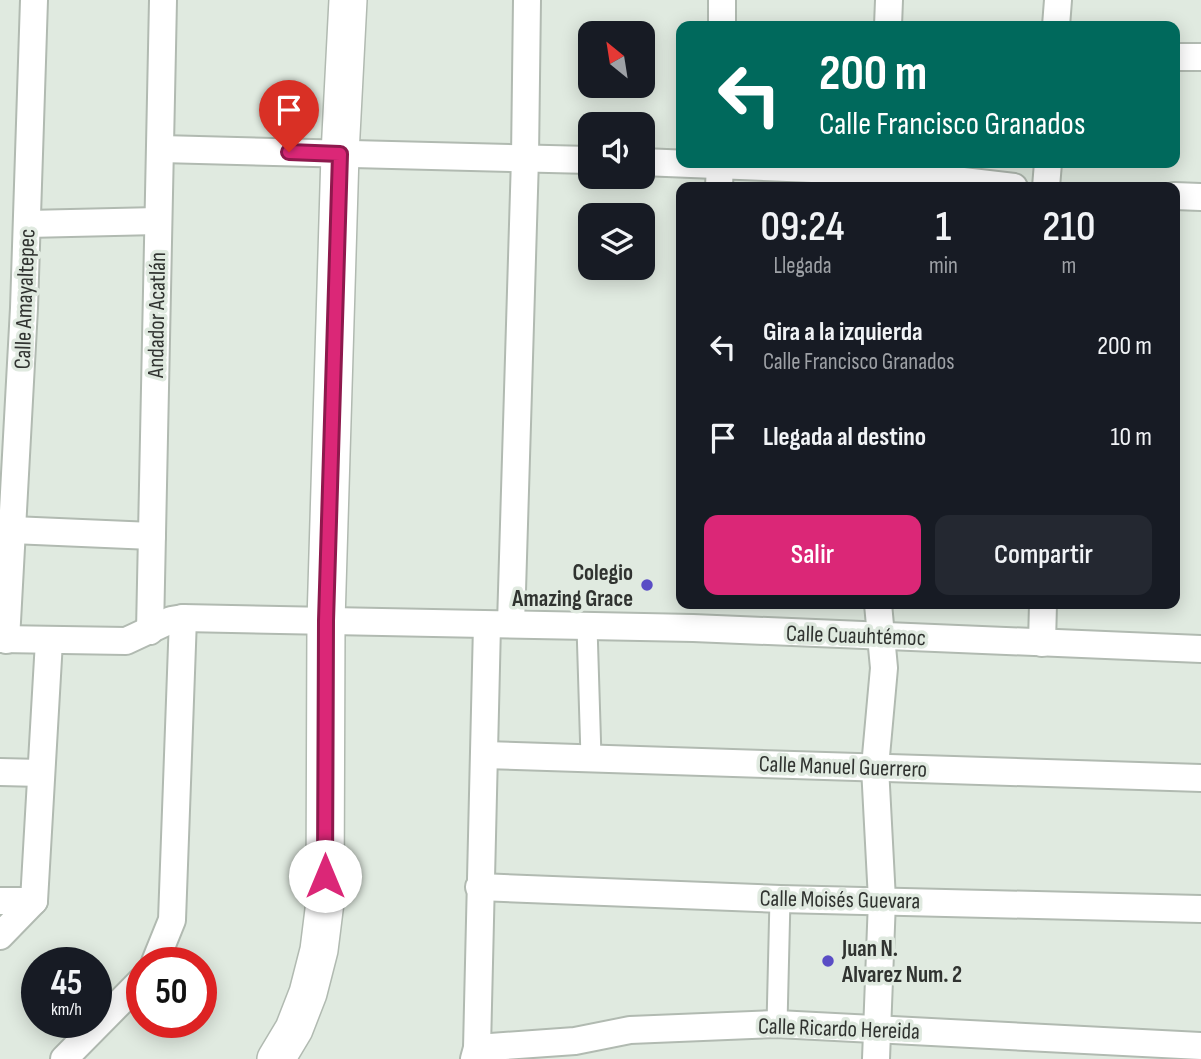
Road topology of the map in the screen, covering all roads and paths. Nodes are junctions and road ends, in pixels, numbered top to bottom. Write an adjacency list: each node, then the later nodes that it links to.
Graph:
1 (34, 0): 26 (street, Calle Amayaltepec)
2 (163, 0): 13 (street, Andador Acatlán)
3 (348, 0): 14 (main road)
4 (527, 0): 15 (street)
5 (722, 0): 8 (street)
6 (889, 0): 9 (street)
7 (1058, 0): 10 (street)
8 (722, 21)
9 (888, 21)
10 (1056, 21)
11 (1180, 57): 12 (street)
12 (1201, 57)
13 (161, 149): 14 (street); 25 (street, Andador Acatlán)
14 (340, 154): 15 (street); 34 (main road)
15 (525, 158): 16 (street); 35 (street)
16 (578, 160)
17 (655, 164): 18 (street)
18 (676, 166)
19 (688, 168): 20 (street)
20 (719, 172): 21 (street)
21 (886, 174): 22 (street)
22 (965, 182)
23 (1180, 196): 24 (street)
24 (1201, 197)
25 (158, 221): 26 (street); 29 (street, Andador Acatlán)
26 (27, 224): 27 (street, Calle Amayaltepec)
27 (12, 307): 28 (street, Calle Amayaltepec)
28 (12, 530): 29 (street); 39 (street, Calle Amayaltepec)
29 (152, 536): 37 (street, Andador Acatlán)
30 (878, 609): 38 (street)
31 (1043, 609): 41 (street)
32 (693, 616): 36 (street, Calle Cuauhtémoc); 38 (street, Calle Cuauhtémoc)
33 (183, 618): 34 (street, Calle Cuauhtémoc); 37 (street); 56 (street)
34 (326, 621): 35 (street, Calle Cuauhtémoc); 63 (main road)
35 (499, 624): 36 (street, Calle Cuauhtémoc); 43 (street)
36 (587, 627): 44 (street)
37 (150, 631): 40 (street)
38 (881, 636): 41 (street, Calle Cuauhtémoc); 45 (street)
39 (3, 639): 40 (street)
40 (49, 641): 47 (street)
41 (1042, 643): 42 (street, Calle Cuauhtémoc)
42 (1201, 649)
43 (484, 755): 44 (street, Calle Manuel Guerrero); 49 (street)
44 (591, 757): 45 (street, Calle Manuel Guerrero)
45 (875, 767): 48 (street, Calle Manuel Guerrero); 51 (street)
46 (0, 772): 47 (street)
47 (40, 772): 53 (street)
48 (1201, 778)
49 (479, 887): 50 (street, Calle Moisés Guevara); 61 (street)
50 (780, 899): 51 (street, Calle Moisés Guevara); 58 (street)
51 (881, 900): 54 (street, Calle Moisés Guevara); 59 (street)
52 (0, 901): 53 (street)
53 (34, 901): 55 (street)
54 (1201, 909)
55 (0, 936)
56 (161, 947)
57 (126, 996): 62 (street)
58 (777, 1024): 59 (street, Calle Ricardo Hereida); 61 (street, Calle Ricardo Hereida)
59 (878, 1027): 60 (street, Calle Ricardo Hereida); 64 (street)
60 (1201, 1046)
61 (475, 1054)
62 (64, 1059)
63 (276, 1059)
64 (876, 1059)

